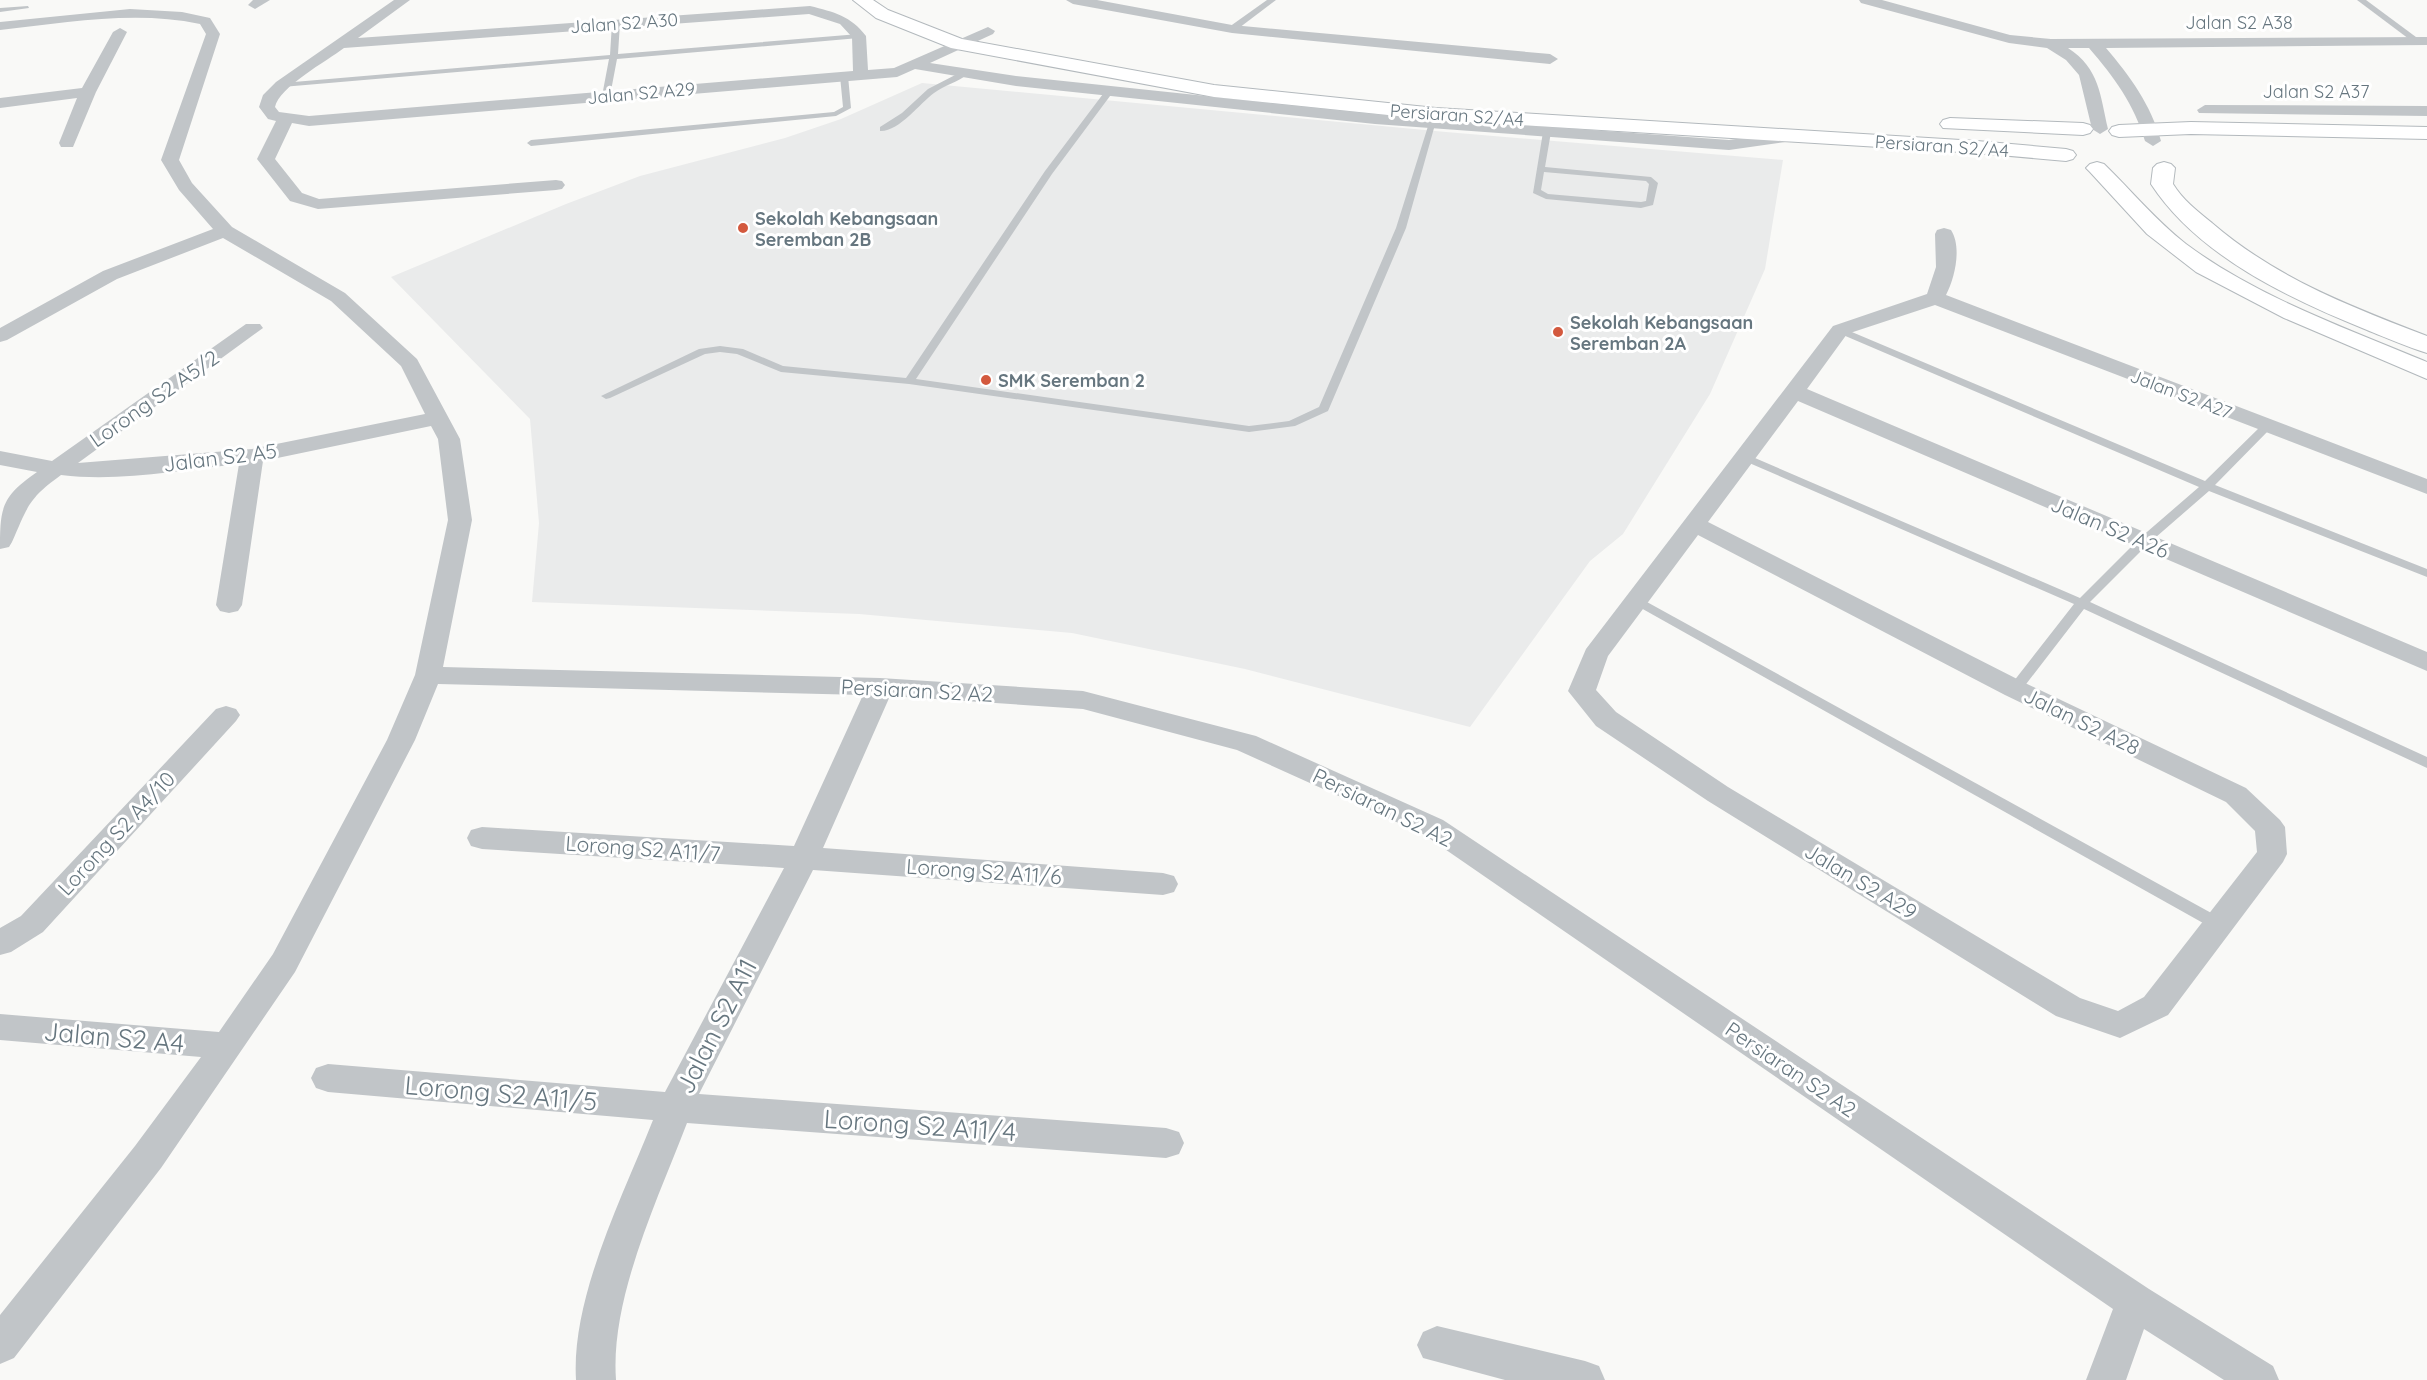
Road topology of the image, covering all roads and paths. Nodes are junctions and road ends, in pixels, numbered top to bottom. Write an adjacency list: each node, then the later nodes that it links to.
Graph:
1 (403, 0): 18 (street)
2 (862, 0): 19 (main road, Persiaran S2/A4)
3 (1073, 0): 12 (street)
4 (1272, 0): 12 (lane)
5 (1866, 0): 20 (street, Jalan S2 A38)
6 (2361, 0): 17 (lane)
7 (28, 4): 8 (lane)
8 (0, 10)
9 (616, 23): 15 (street, Jalan S2 A30); 18 (street, Jalan S2 A30); 21 (lane)
10 (966, 25): 13 (main road, Persiaran S2/A4)
11 (0, 26): 52 (street)
12 (1232, 29): 22 (street)
13 (988, 31): 19 (street, Jalan S2 A29); 36 (main road, Persiaran S2/A4)
14 (120, 32): 28 (street)
15 (859, 36): 21 (lane); 25 (street)
16 (2093, 43): 17 (street, Jalan S2 A38); 20 (street, Jalan S2 A38); 38 (street)
17 (2423, 43)
18 (342, 44): 27 (street)
19 (958, 44): 23 (street, Jalan S2 A29); 35 (main road, Persiaran S2/A4)
20 (2050, 44): 40 (street)
21 (614, 56): 27 (lane); 30 (lane)
22 (1550, 59)
23 (916, 65): 24 (street); 25 (street, Jalan S2 A29)
24 (964, 74): 29 (street); 39 (lane)
25 (861, 75): 26 (street, Jalan S2 A29)
26 (844, 76): 30 (street, Jalan S2 A29); 45 (lane)
27 (282, 85): 34 (street)
28 (88, 92): 31 (street); 44 (street)
29 (1108, 92): 35 (street); 60 (lane)
30 (606, 96): 34 (street, Jalan S2 A29)
31 (0, 103)
32 (2205, 110): 33 (street, Jalan S2 A37)
33 (2427, 111)
34 (285, 119): 51 (street)
35 (1435, 119): 41 (street); 43 (main road, Persiaran S2/A4); 60 (lane)
36 (1857, 121)
37 (1936, 123): 40 (main road, Persiaran S2/A4)
38 (2149, 127): 40 (main road, Persiaran S2/A4); 48 (main road); 48 (main road)
39 (883, 129)
40 (2101, 129): 47 (main road)
41 (1547, 132): 43 (street); 50 (lane)
42 (2427, 133): 48 (main road)
43 (1793, 136): 47 (main road, Persiaran S2/A4)
44 (67, 143)
45 (531, 143)
46 (2427, 147): 48 (main road)
47 (2066, 155): 49 (main road, Persiaran S2/A4)
48 (2167, 156): 49 (main road); 58 (main road)
49 (2097, 168): 59 (main road)
50 (1540, 169): 50 (lane)
51 (556, 185)
52 (225, 231): 57 (street); 63 (street)
53 (1944, 234): 54 (street)
54 (1935, 298): 56 (street); 64 (street, Jalan S2 A27)
55 (254, 328): 68 (street, Lorong S2 A5/2)
56 (1840, 330): 61 (street); 69 (lane)
57 (0, 336)
58 (2427, 345)
59 (2427, 371)
60 (909, 381): 62 (lane)
61 (1794, 391): 66 (street); 72 (street, Jalan S2 A26)
62 (606, 396)
63 (438, 418): 65 (street, Jalan S2 A5); 79 (street)
64 (2266, 427): 69 (lane); 70 (street, Jalan S2 A27)
65 (252, 456): 68 (street, Jalan S2 A5); 77 (street)
66 (1744, 457): 71 (street); 76 (lane)
67 (0, 458): 68 (street, Jalan S2 A5)
68 (55, 468): 73 (street, Lorong S2 A5/2)
69 (2207, 486): 72 (lane); 74 (lane)
70 (2427, 487)
71 (1694, 524): 75 (street); 81 (street, Jalan S2 A28)
72 (2144, 541): 76 (lane); 78 (street, Jalan S2 A26)
73 (0, 542)
74 (2427, 573)
75 (1636, 600): 87 (lane); 89 (street, Jalan S2 A29)
76 (2082, 603): 81 (lane); 83 (lane)
77 (229, 605)
78 (2427, 662)
79 (428, 675): 80 (street, Persiaran S2 A2); 91 (street)
80 (880, 687): 85 (street, Jalan S2 A11); 95 (street, Persiaran S2 A2)
81 (2015, 689): 87 (street, Jalan S2 A28)
82 (226, 715): 88 (street, Lorong S2 A4/10)
83 (2427, 763)
84 (482, 838): 85 (street, Lorong S2 A11/7)
85 (804, 858): 86 (street, Lorong S2 A11/6); 93 (street, Jalan S2 A11)
86 (1163, 884)
87 (2218, 924): 89 (street, Jalan S2 A28)
88 (0, 944)
89 (2156, 1006)
90 (0, 1027): 91 (street, Jalan S2 A4)
91 (228, 1046): 96 (street)
92 (328, 1078): 93 (street, Lorong S2 A11/5)
93 (675, 1107): 94 (street, Lorong S2 A11/4); 98 (street, Jalan S2 A11)
94 (1166, 1143)
95 (2135, 1302): 100 (street); 101 (street, Persiaran S2 A2)
96 (0, 1345)
97 (1437, 1345): 99 (street)
98 (596, 1380)
99 (1585, 1380)
100 (2106, 1380)
101 (2259, 1380)

